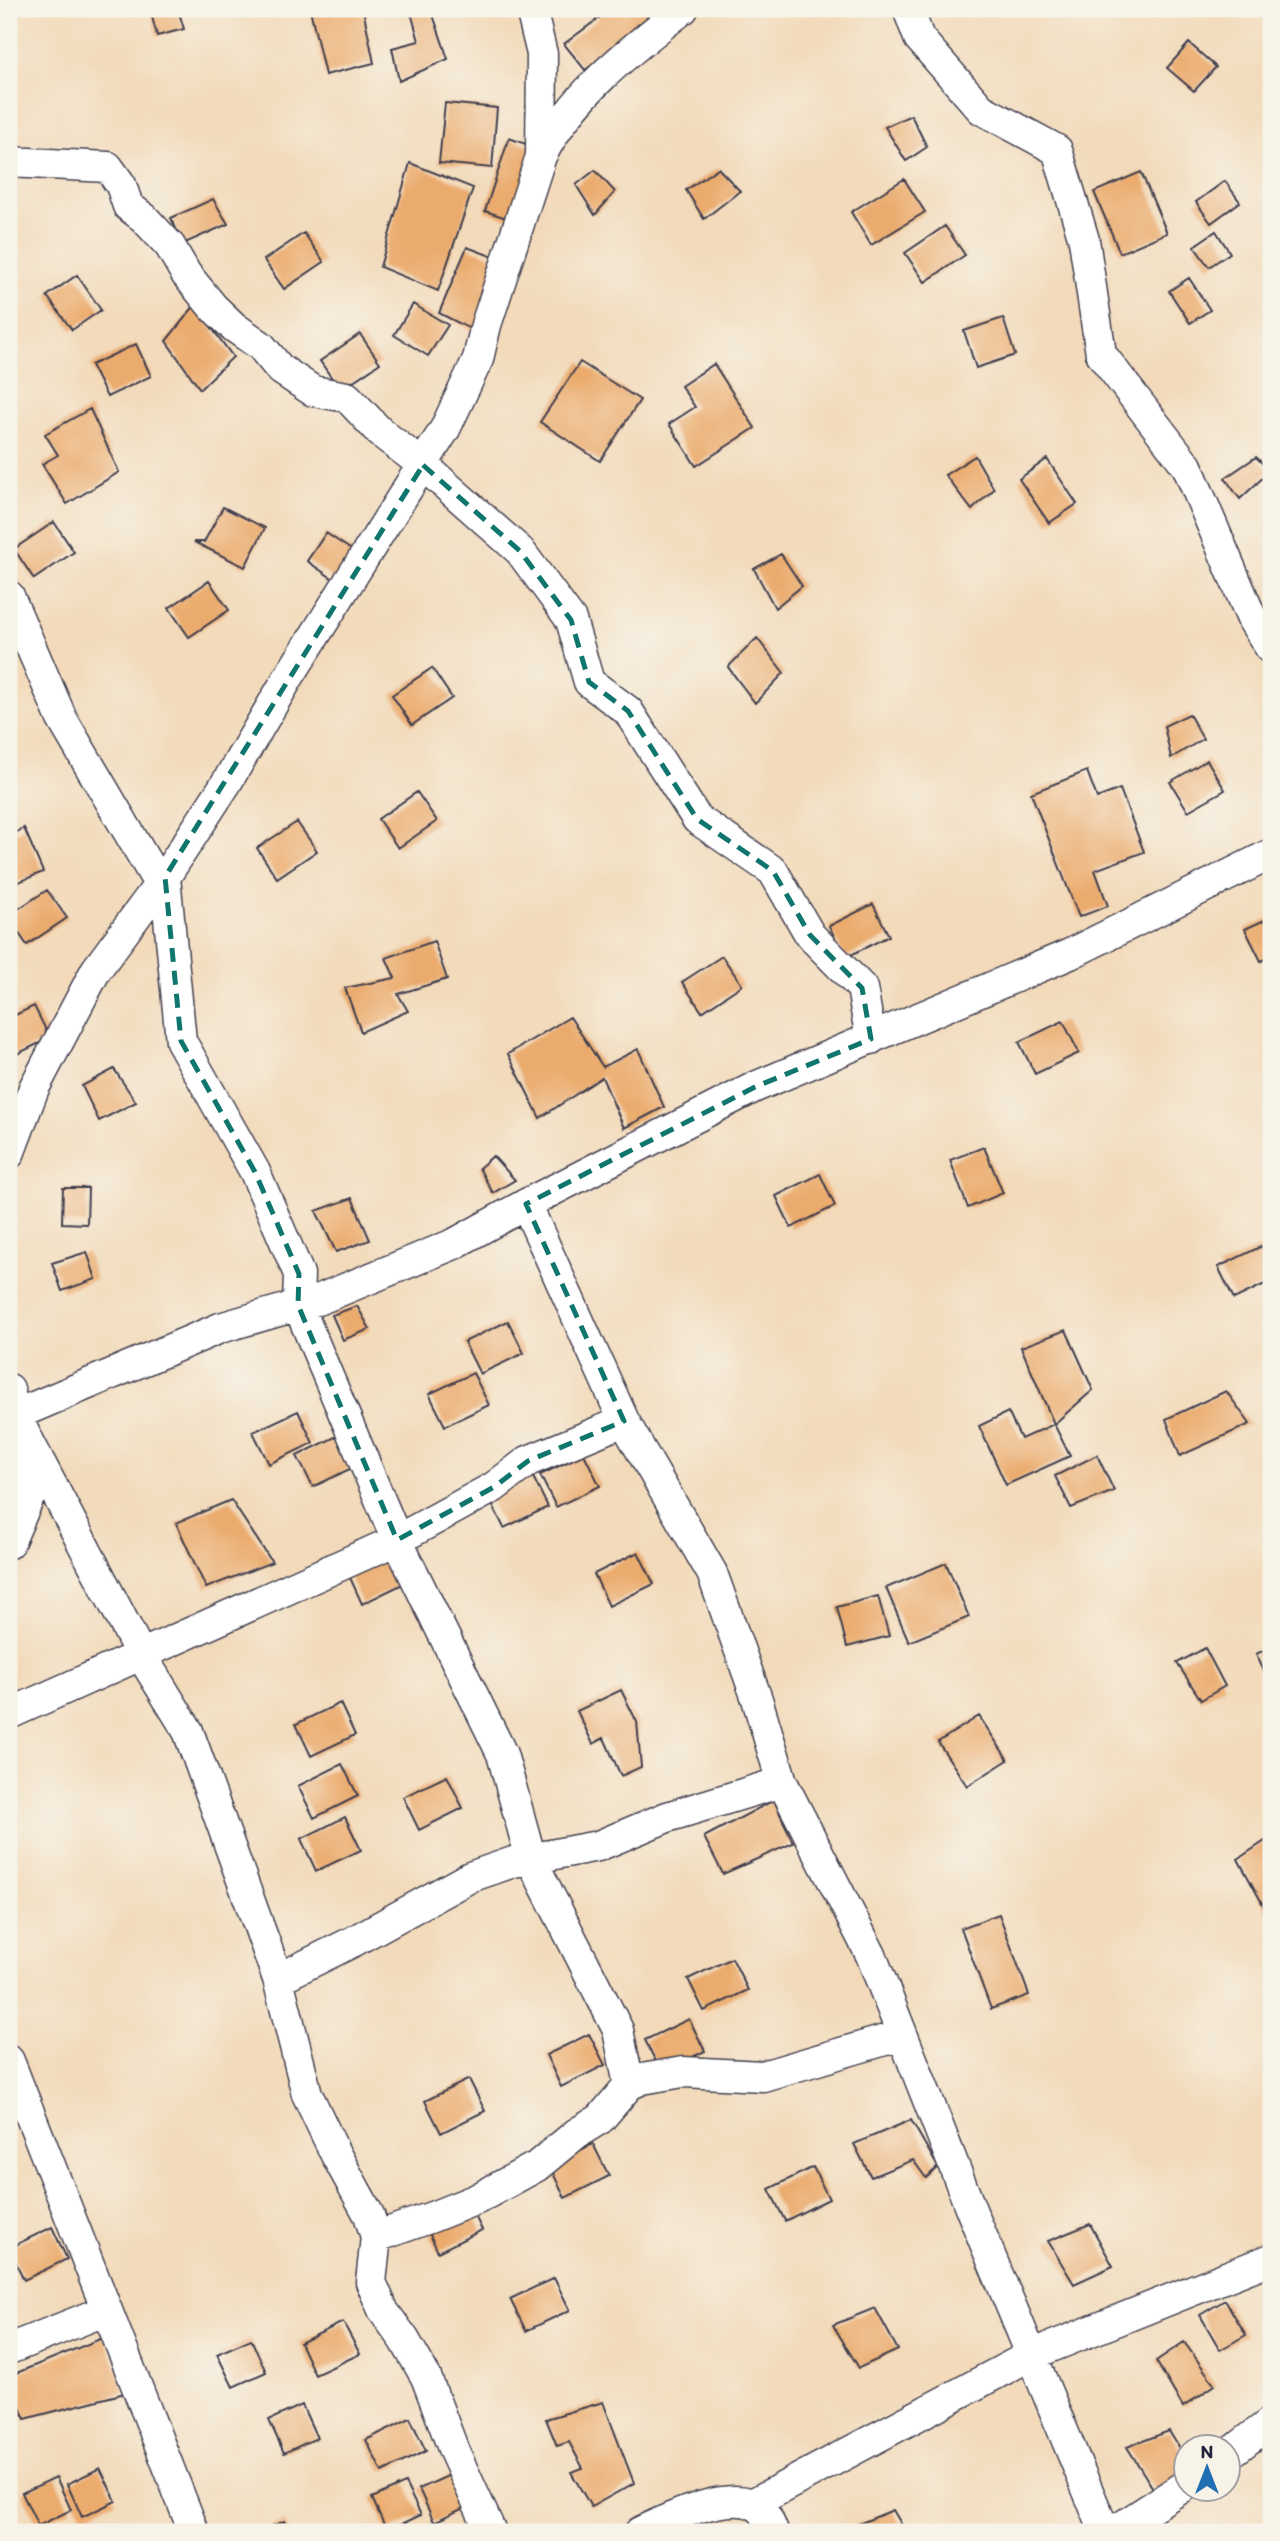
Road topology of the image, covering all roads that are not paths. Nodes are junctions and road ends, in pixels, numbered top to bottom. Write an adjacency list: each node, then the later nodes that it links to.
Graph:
1 (531, 9): 4 (street)
2 (683, 9): 4 (street)
3 (908, 9): 8 (street)
4 (541, 156): 6 (street)
5 (9, 162): 6 (street)
6 (423, 465): 10 (street); 11 (street)
7 (9, 596): 10 (street)
8 (1271, 649)
9 (1271, 854): 11 (street)
10 (162, 881): 12 (street); 14 (street)
11 (871, 1038): 13 (street)
12 (9, 1154)
13 (526, 1204): 14 (street); 16 (street)
14 (298, 1305): 15 (street); 17 (street)
15 (11, 1407): 18 (street); 19 (street)
16 (624, 1421): 17 (street); 21 (street)
17 (397, 1540): 19 (street); 22 (street)
18 (9, 1542)
19 (141, 1655): 20 (street); 23 (street)
20 (9, 1714)
21 (782, 1782): 22 (street); 24 (street)
22 (531, 1859): 23 (street); 26 (street)
23 (278, 1979): 27 (street)
24 (902, 2035): 26 (street); 31 (street)
25 (9, 2061): 29 (street)
26 (629, 2085): 27 (street)
27 (376, 2237): 37 (street)
28 (1271, 2259): 31 (street)
29 (107, 2310): 30 (street); 36 (street)
30 (9, 2349)
31 (1031, 2355): 35 (street); 40 (street)
32 (1271, 2422): 33 (street)
33 (1242, 2444)
34 (1172, 2493): 41 (street)
35 (752, 2504): 38 (street); 39 (street)
36 (194, 2532)
37 (491, 2532)
38 (640, 2532)
39 (773, 2532)
40 (1105, 2532)
41 (1113, 2532)

